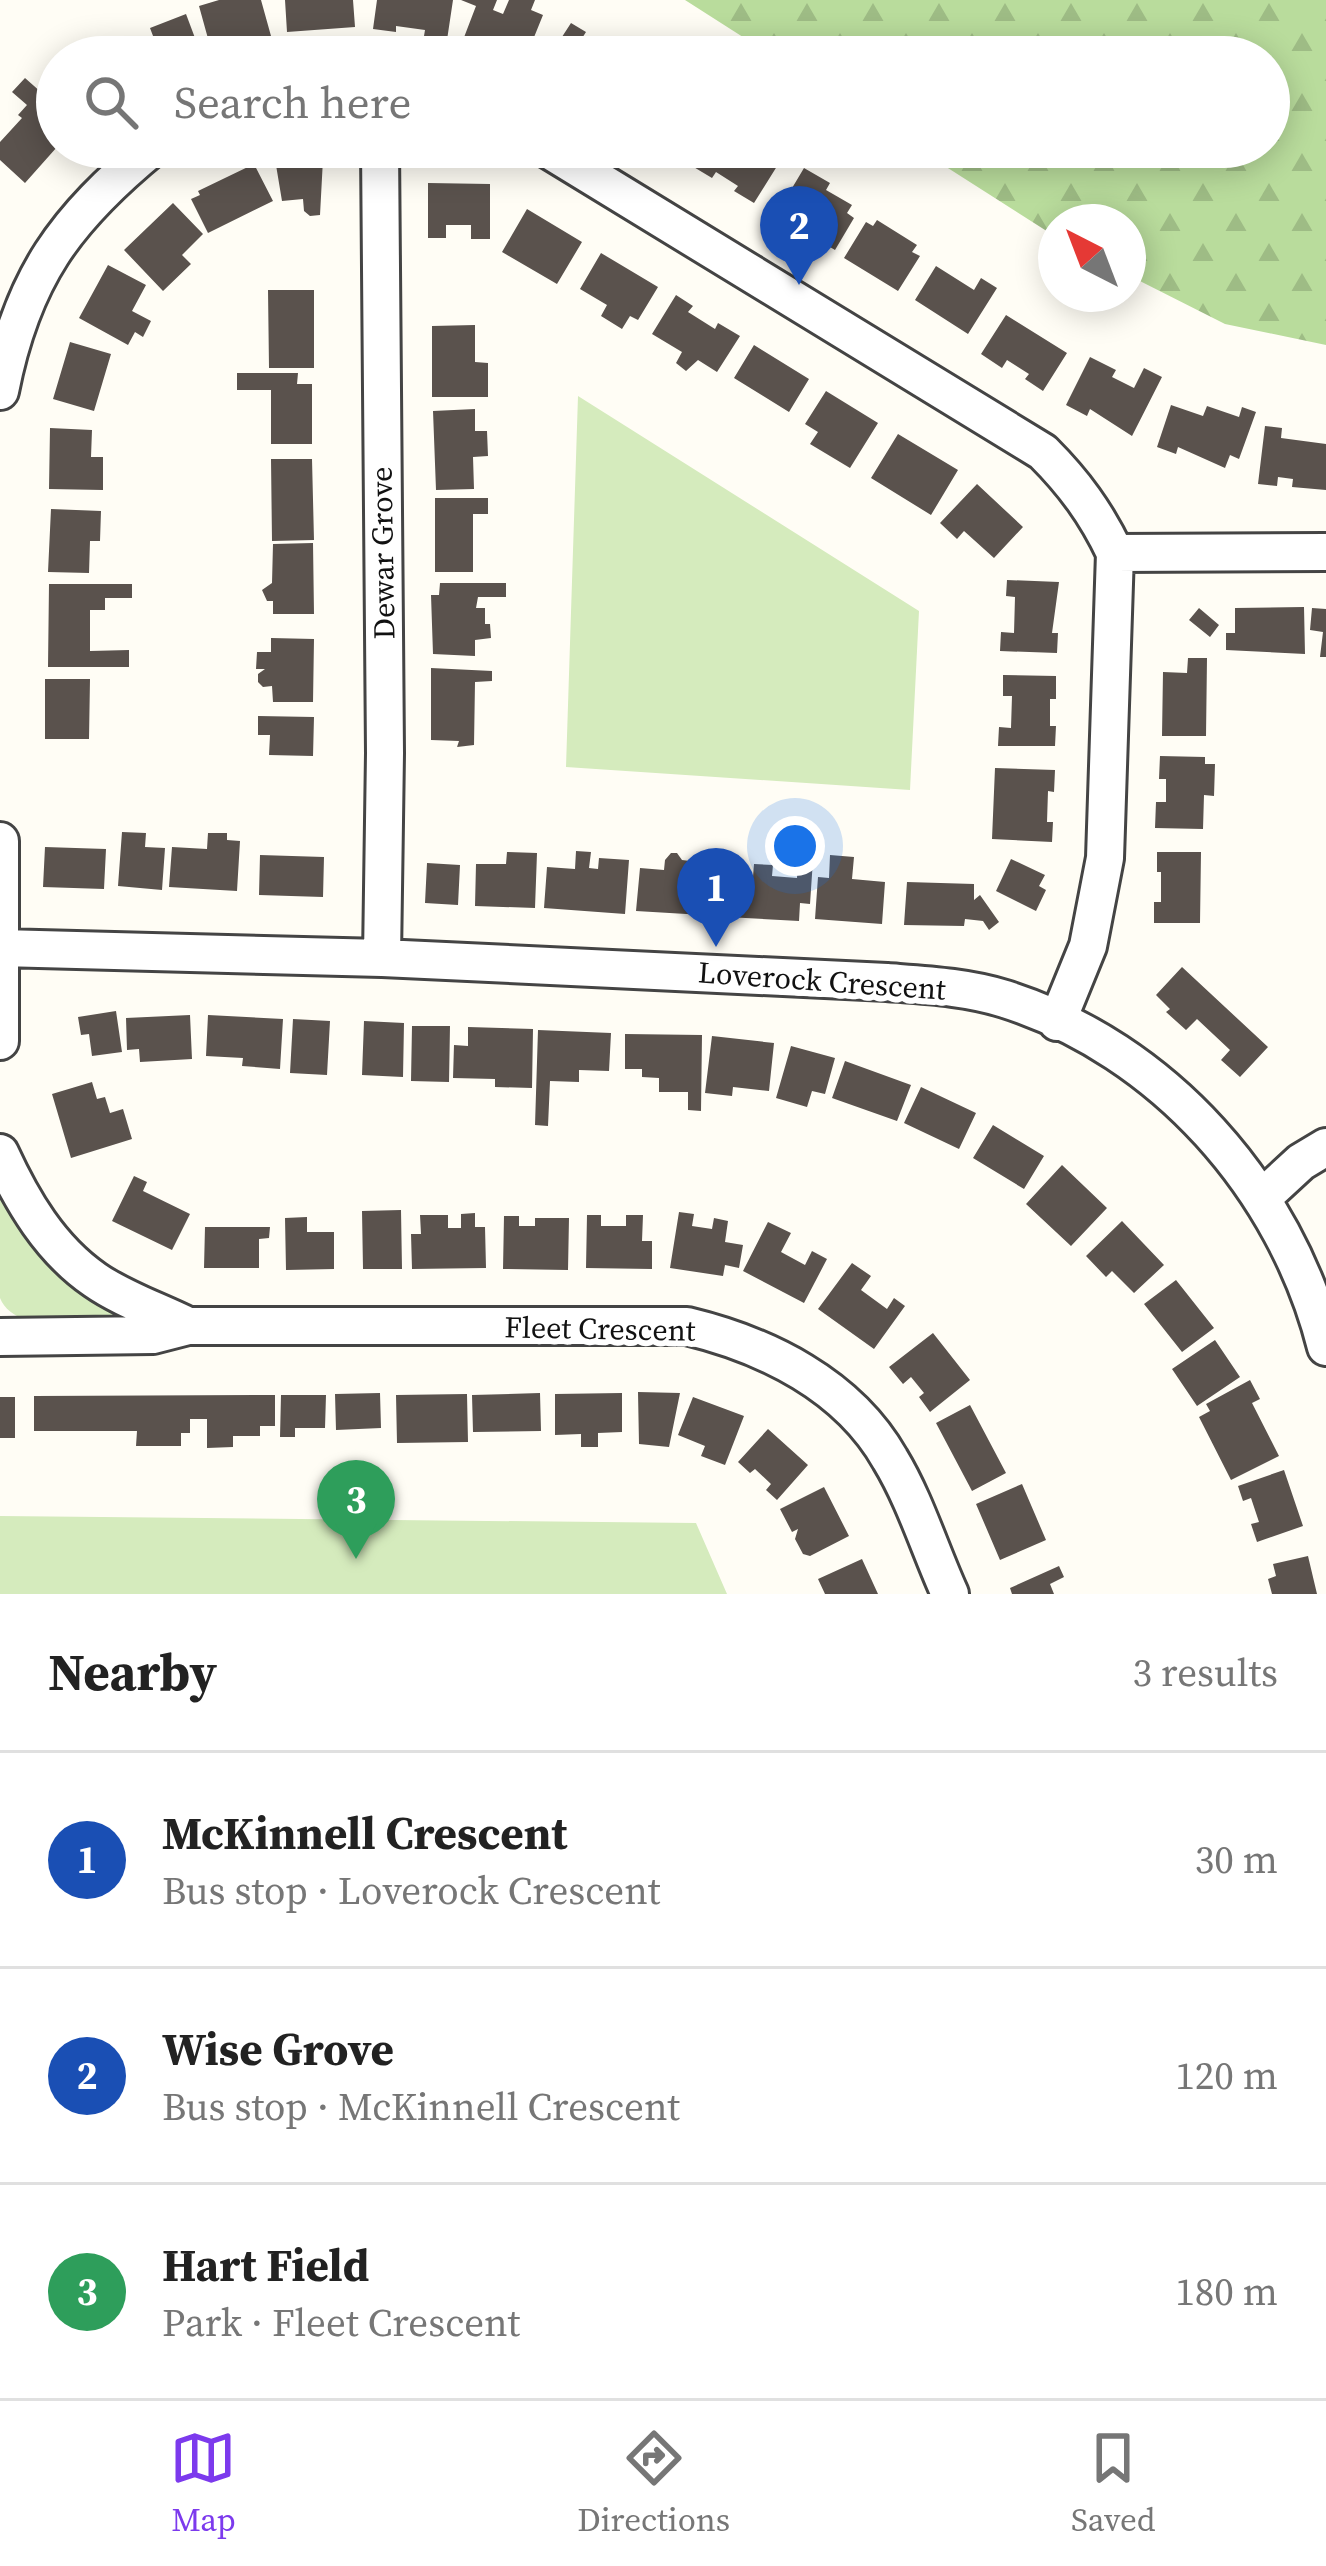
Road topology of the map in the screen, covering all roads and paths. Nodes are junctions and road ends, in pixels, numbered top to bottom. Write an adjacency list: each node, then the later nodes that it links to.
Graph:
1 (130, 168): 4 (street)
2 (380, 168): 9 (street, Dewar Grove)
3 (578, 168): 6 (street)
4 (0, 391)
5 (1326, 552): 6 (street)
6 (1115, 553): 10 (street)
7 (0, 842): 8 (street)
8 (1, 948): 9 (street, Loverock Crescent); 11 (street)
9 (382, 958): 10 (street, Loverock Crescent)
10 (1057, 1022): 14 (street, Loverock Crescent)
11 (0, 1041)
12 (1326, 1147): 14 (street)
13 (0, 1153): 15 (street, Fleet Crescent)
14 (1262, 1198): 17 (street, Loverock Crescent)
15 (188, 1326): 16 (street, Fleet Crescent); 18 (street, Fleet Crescent)
16 (0, 1337)
17 (1326, 1347)
18 (950, 1594)

